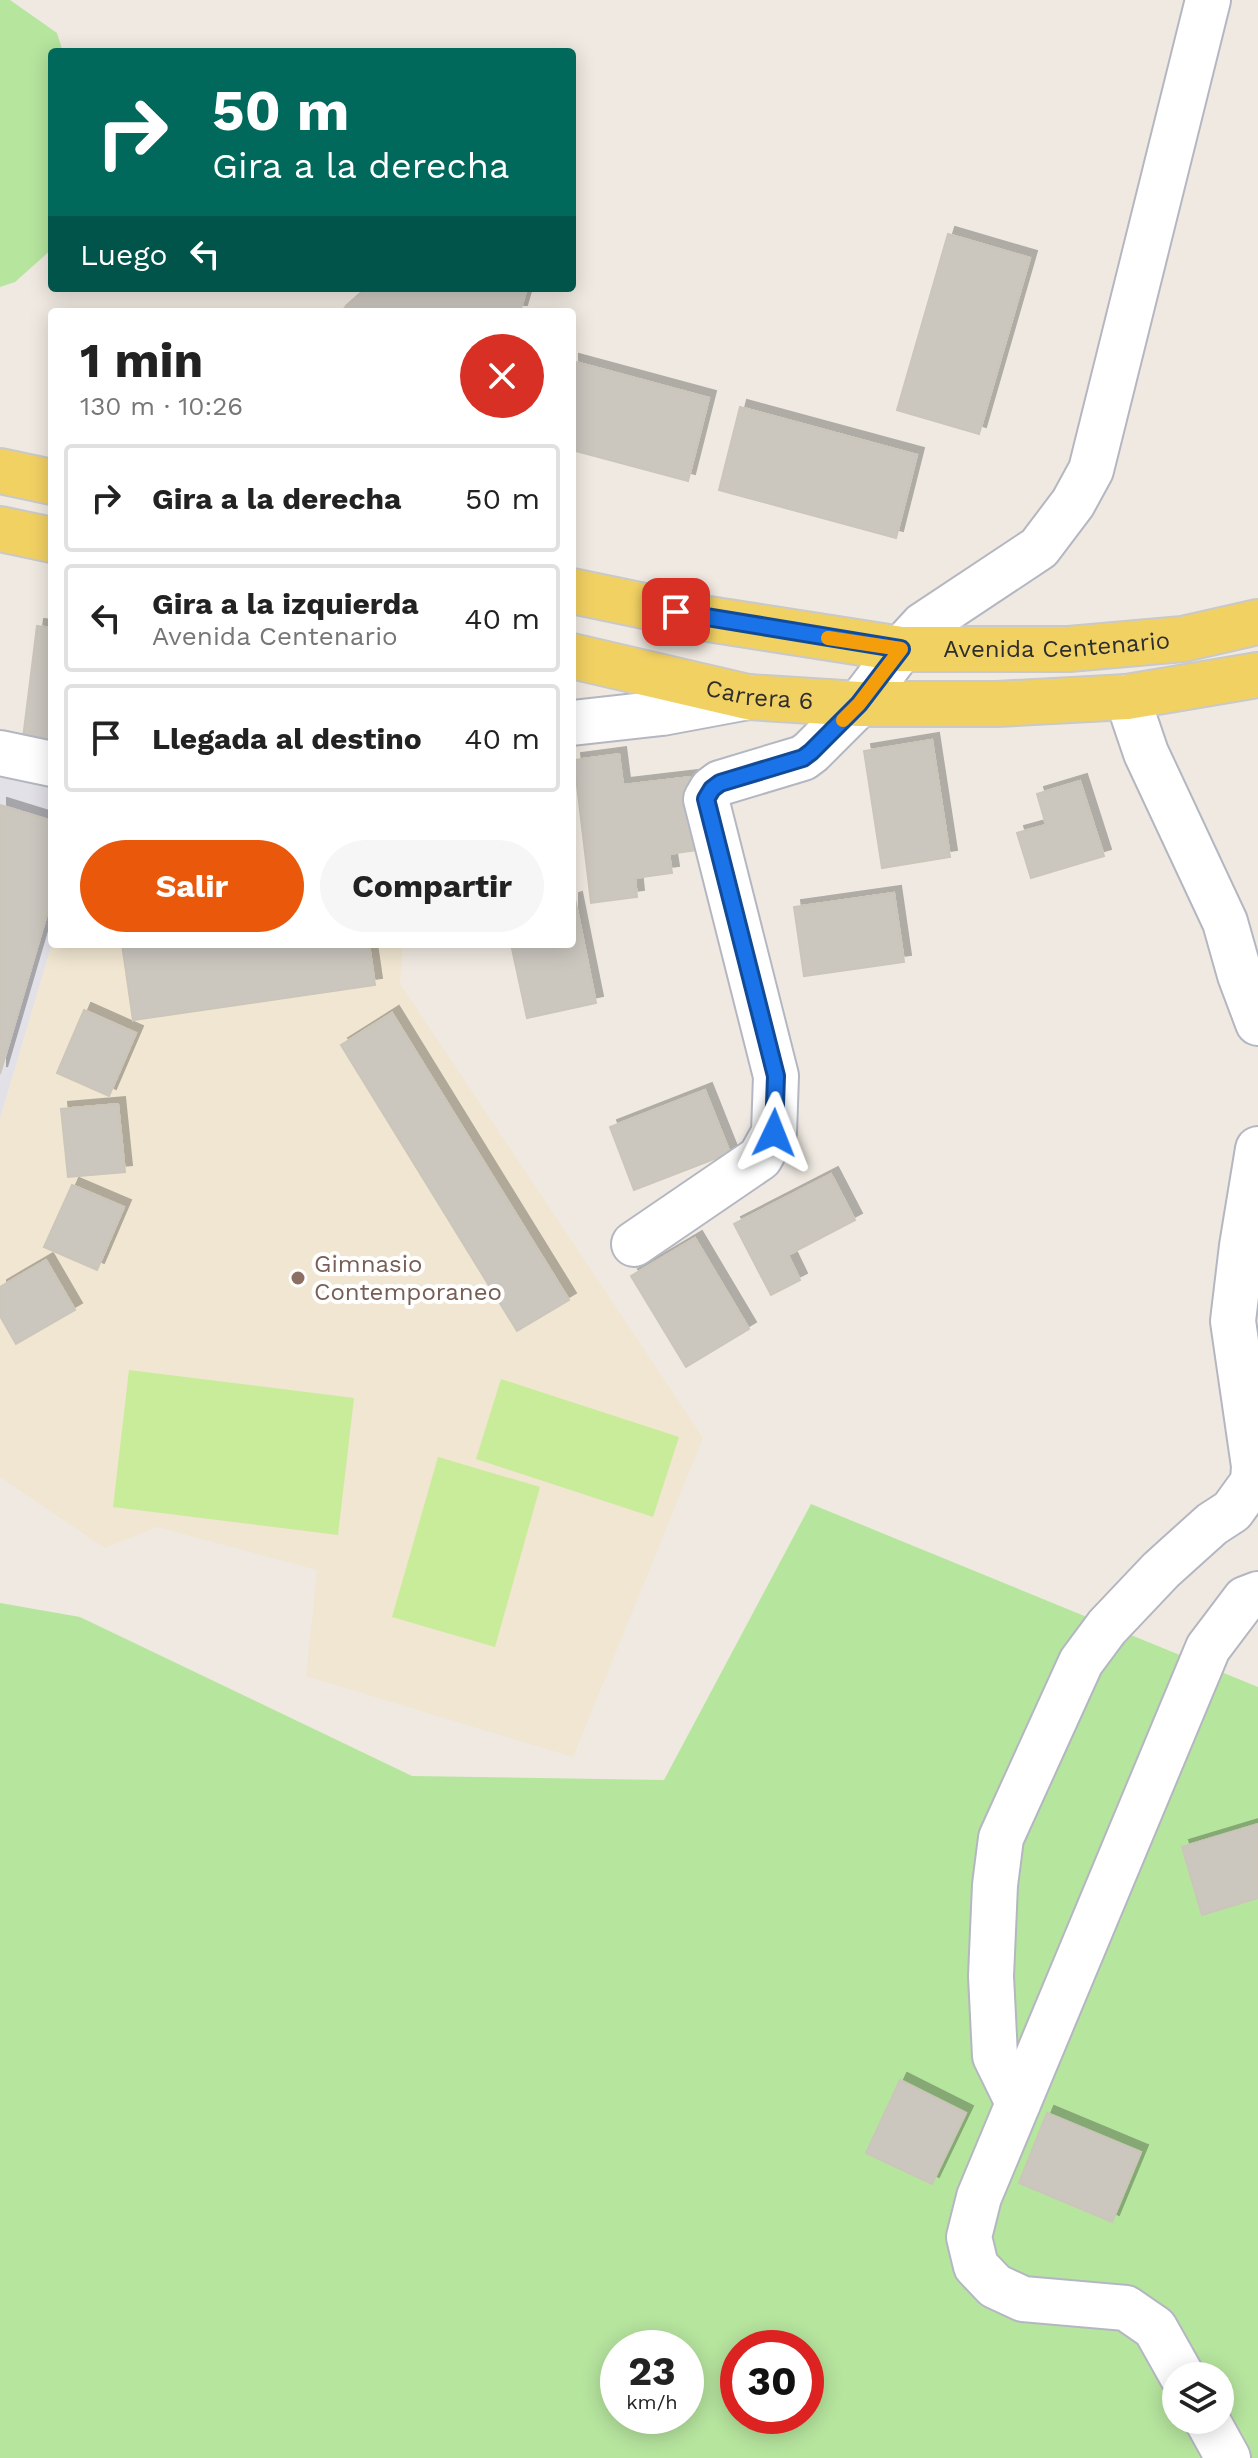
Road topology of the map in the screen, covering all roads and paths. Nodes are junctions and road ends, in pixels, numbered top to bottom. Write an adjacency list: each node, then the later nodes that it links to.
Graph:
1 (1201, 2): 8 (street)
2 (0, 471): 3 (main road)
3 (48, 481)
4 (0, 529): 5 (main road)
5 (48, 539)
6 (576, 592): 8 (main road, Avenida Centenario)
7 (1258, 622): 8 (main road, Avenida Centenario)
8 (901, 649): 13 (street)
9 (576, 657): 11 (main road, Carrera 6)
10 (1258, 675): 12 (main road, Carrera 6)
11 (748, 697): 13 (main road, Carrera 6); 14 (street)
12 (1127, 697): 13 (main road, Carrera 6); 17 (street)
13 (859, 704): 19 (street)
14 (576, 723)
15 (0, 753): 16 (street)
16 (48, 763)
17 (1258, 1023)
18 (1258, 1149): 21 (street)
19 (634, 1244)
20 (1258, 1594): 21 (street)
21 (1018, 2103): 22 (street)
22 (1174, 2362)
23 (1215, 2434): 24 (street)
24 (1228, 2458)

